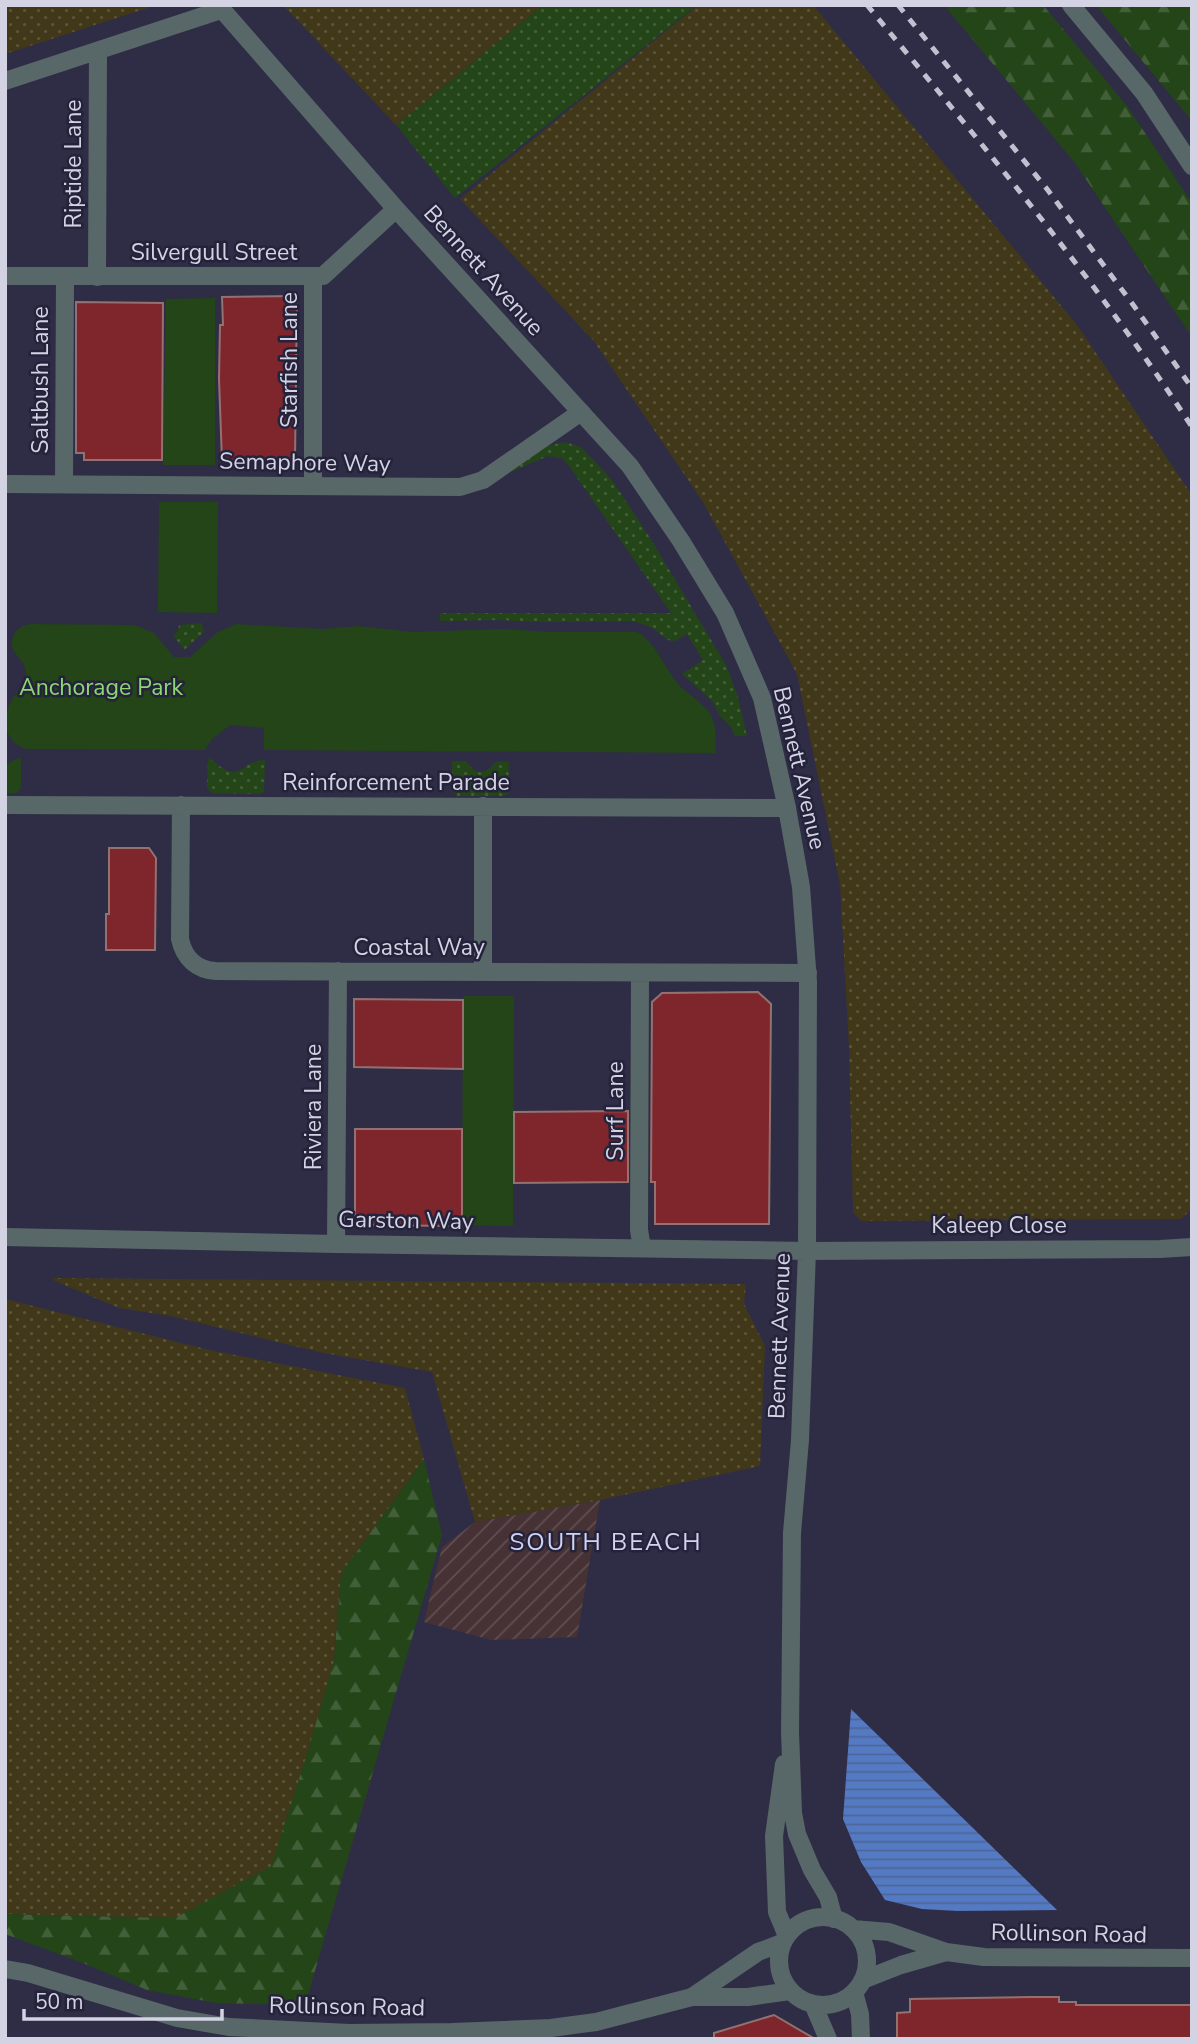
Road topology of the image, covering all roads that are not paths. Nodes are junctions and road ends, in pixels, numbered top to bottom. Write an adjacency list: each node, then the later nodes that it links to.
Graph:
1 (1071, 5): 5 (street)
2 (220, 8): 3 (street); 6 (street, Bennett Avenue)
3 (98, 51): 4 (street); 9 (street, Riptide Lane)
4 (5, 82)
5 (1192, 166)
6 (396, 209): 10 (street, Silvergull Street); 11 (street, Bennett Avenue)
7 (5, 276): 8 (street, Silvergull Street)
8 (65, 277): 9 (street, Silvergull Street); 13 (street, Saltbush Lane)
9 (97, 277): 10 (street, Silvergull Street)
10 (313, 277): 14 (street, Starfish Lane)
11 (581, 412): 14 (street, Semaphore Way); 18 (street, Bennett Avenue)
12 (5, 484): 13 (street, Semaphore Way)
13 (64, 484): 14 (street, Semaphore Way)
14 (313, 486)
15 (5, 805): 16 (street, Reinforcement Parade)
16 (181, 805): 17 (street, Reinforcement Parade); 19 (street, Coastal Way)
17 (483, 806): 18 (street, Reinforcement Parade); 20 (street)
18 (787, 808): 21 (street, Bennett Avenue)
19 (338, 971): 20 (street, Coastal Way); 24 (street, Riviera Lane)
20 (483, 971): 22 (street, Coastal Way)
21 (807, 973): 22 (street, Coastal Way); 27 (street, Bennett Avenue)
22 (640, 974): 26 (street, Surf Lane)
23 (5, 1237): 24 (street, Garston Way)
24 (336, 1244): 26 (street, Garston Way)
25 (1192, 1247): 27 (street, Kaleep Close)
26 (642, 1248): 27 (street, Garston Way)
27 (807, 1251): 28 (street, Bennett Avenue)
28 (790, 1732): 29 (street, Bennett Avenue); 31 (street, Bennett Avenue)
29 (834, 1919): 30 (street); 31 (street)
30 (853, 1929): 32 (street, Rollinson Road); 35 (street)
31 (784, 1940): 36 (street); 37 (street, Rollinson Road)
32 (946, 1952): 33 (street, Rollinson Road); 35 (street, Rollinson Road)
33 (1192, 1958)
34 (5, 1969): 37 (street, Rollinson Road)
35 (858, 1986): 38 (street); 40 (street)
36 (790, 1991): 37 (street, Rollinson Road); 38 (street)
37 (692, 1997)
38 (813, 2004): 39 (street)
39 (828, 2039)
40 (861, 2039)

